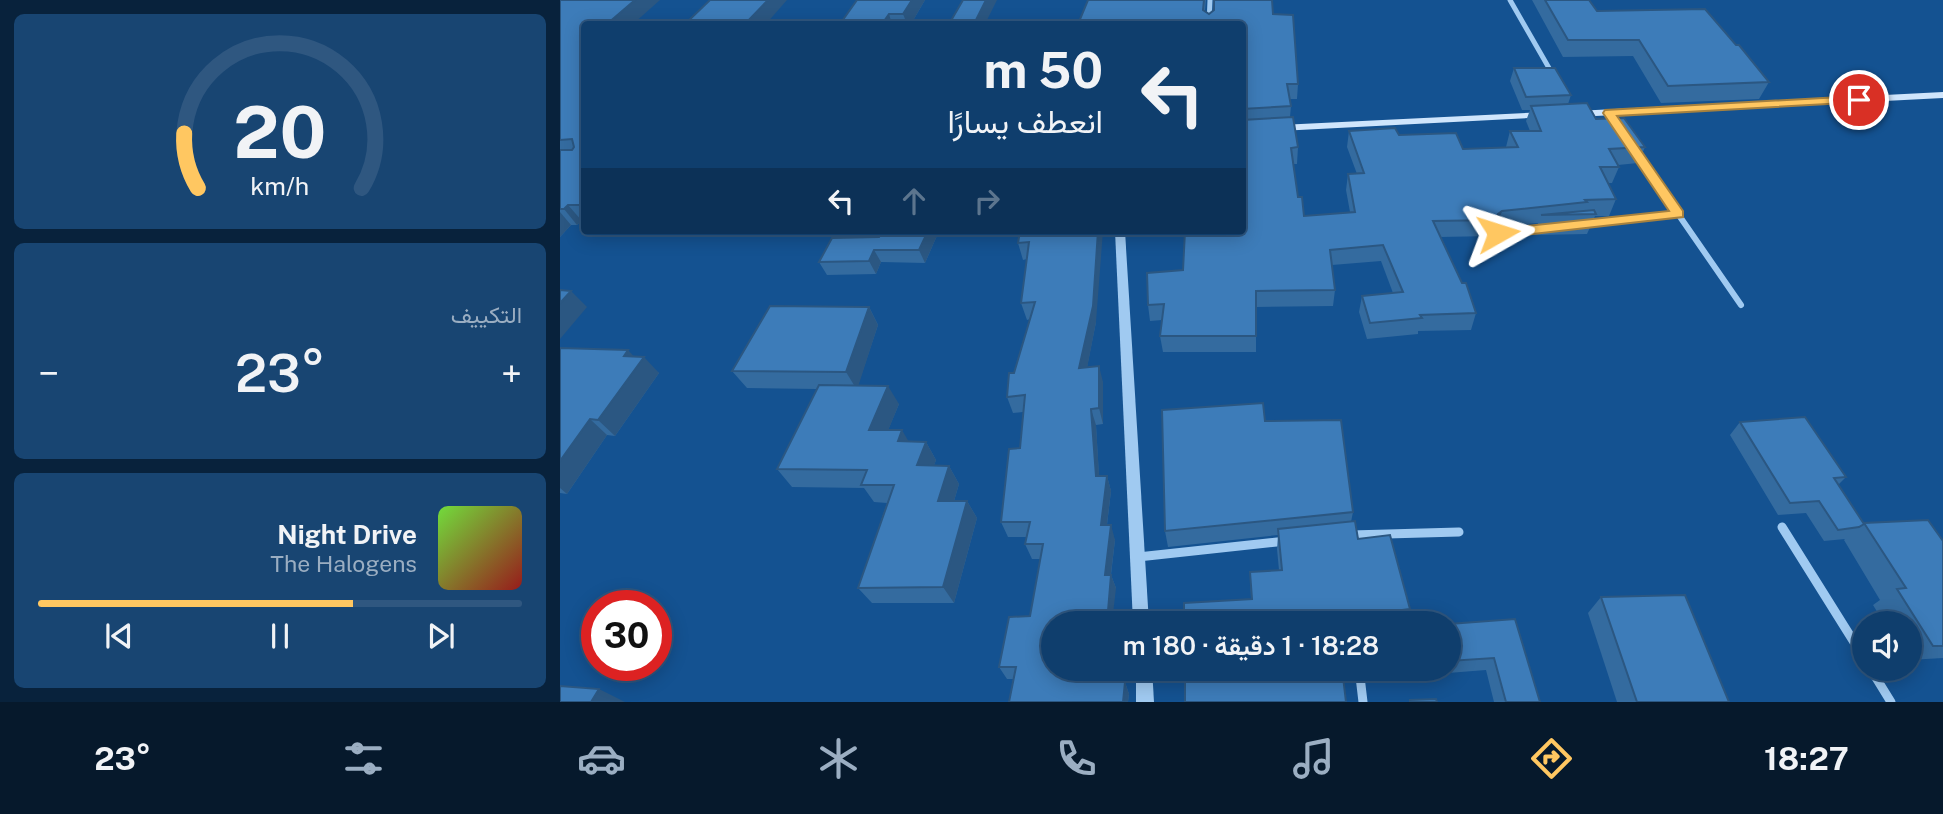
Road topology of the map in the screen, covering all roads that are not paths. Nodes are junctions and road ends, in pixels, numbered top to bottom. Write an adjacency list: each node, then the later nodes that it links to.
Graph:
1 (1210, 0): 3 (street)
2 (1510, 0): 4 (street)
3 (1209, 21)
4 (1556, 80)
5 (1943, 95): 7 (main road)
6 (1569, 103): 8 (street)
7 (1609, 113): 8 (main road); 9 (street)
8 (1576, 114): 10 (main road)
9 (1616, 124)
10 (1246, 130)
11 (1632, 146): 12 (street)
12 (1678, 214): 13 (street); 17 (street)
13 (1567, 226)
14 (1554, 227): 15 (street)
15 (1498, 233)
16 (1120, 235): 22 (street)
17 (1741, 305)
18 (1782, 527): 24 (street)
19 (1459, 532): 20 (street)
20 (1340, 535)
21 (1300, 540): 22 (street)
22 (1138, 557): 23 (street)
23 (1140, 611)
24 (1852, 639)
25 (1144, 681): 28 (street)
26 (1361, 681): 29 (street)
27 (1878, 681): 30 (street)
28 (1145, 702)
29 (1363, 702)
30 (1891, 702)

